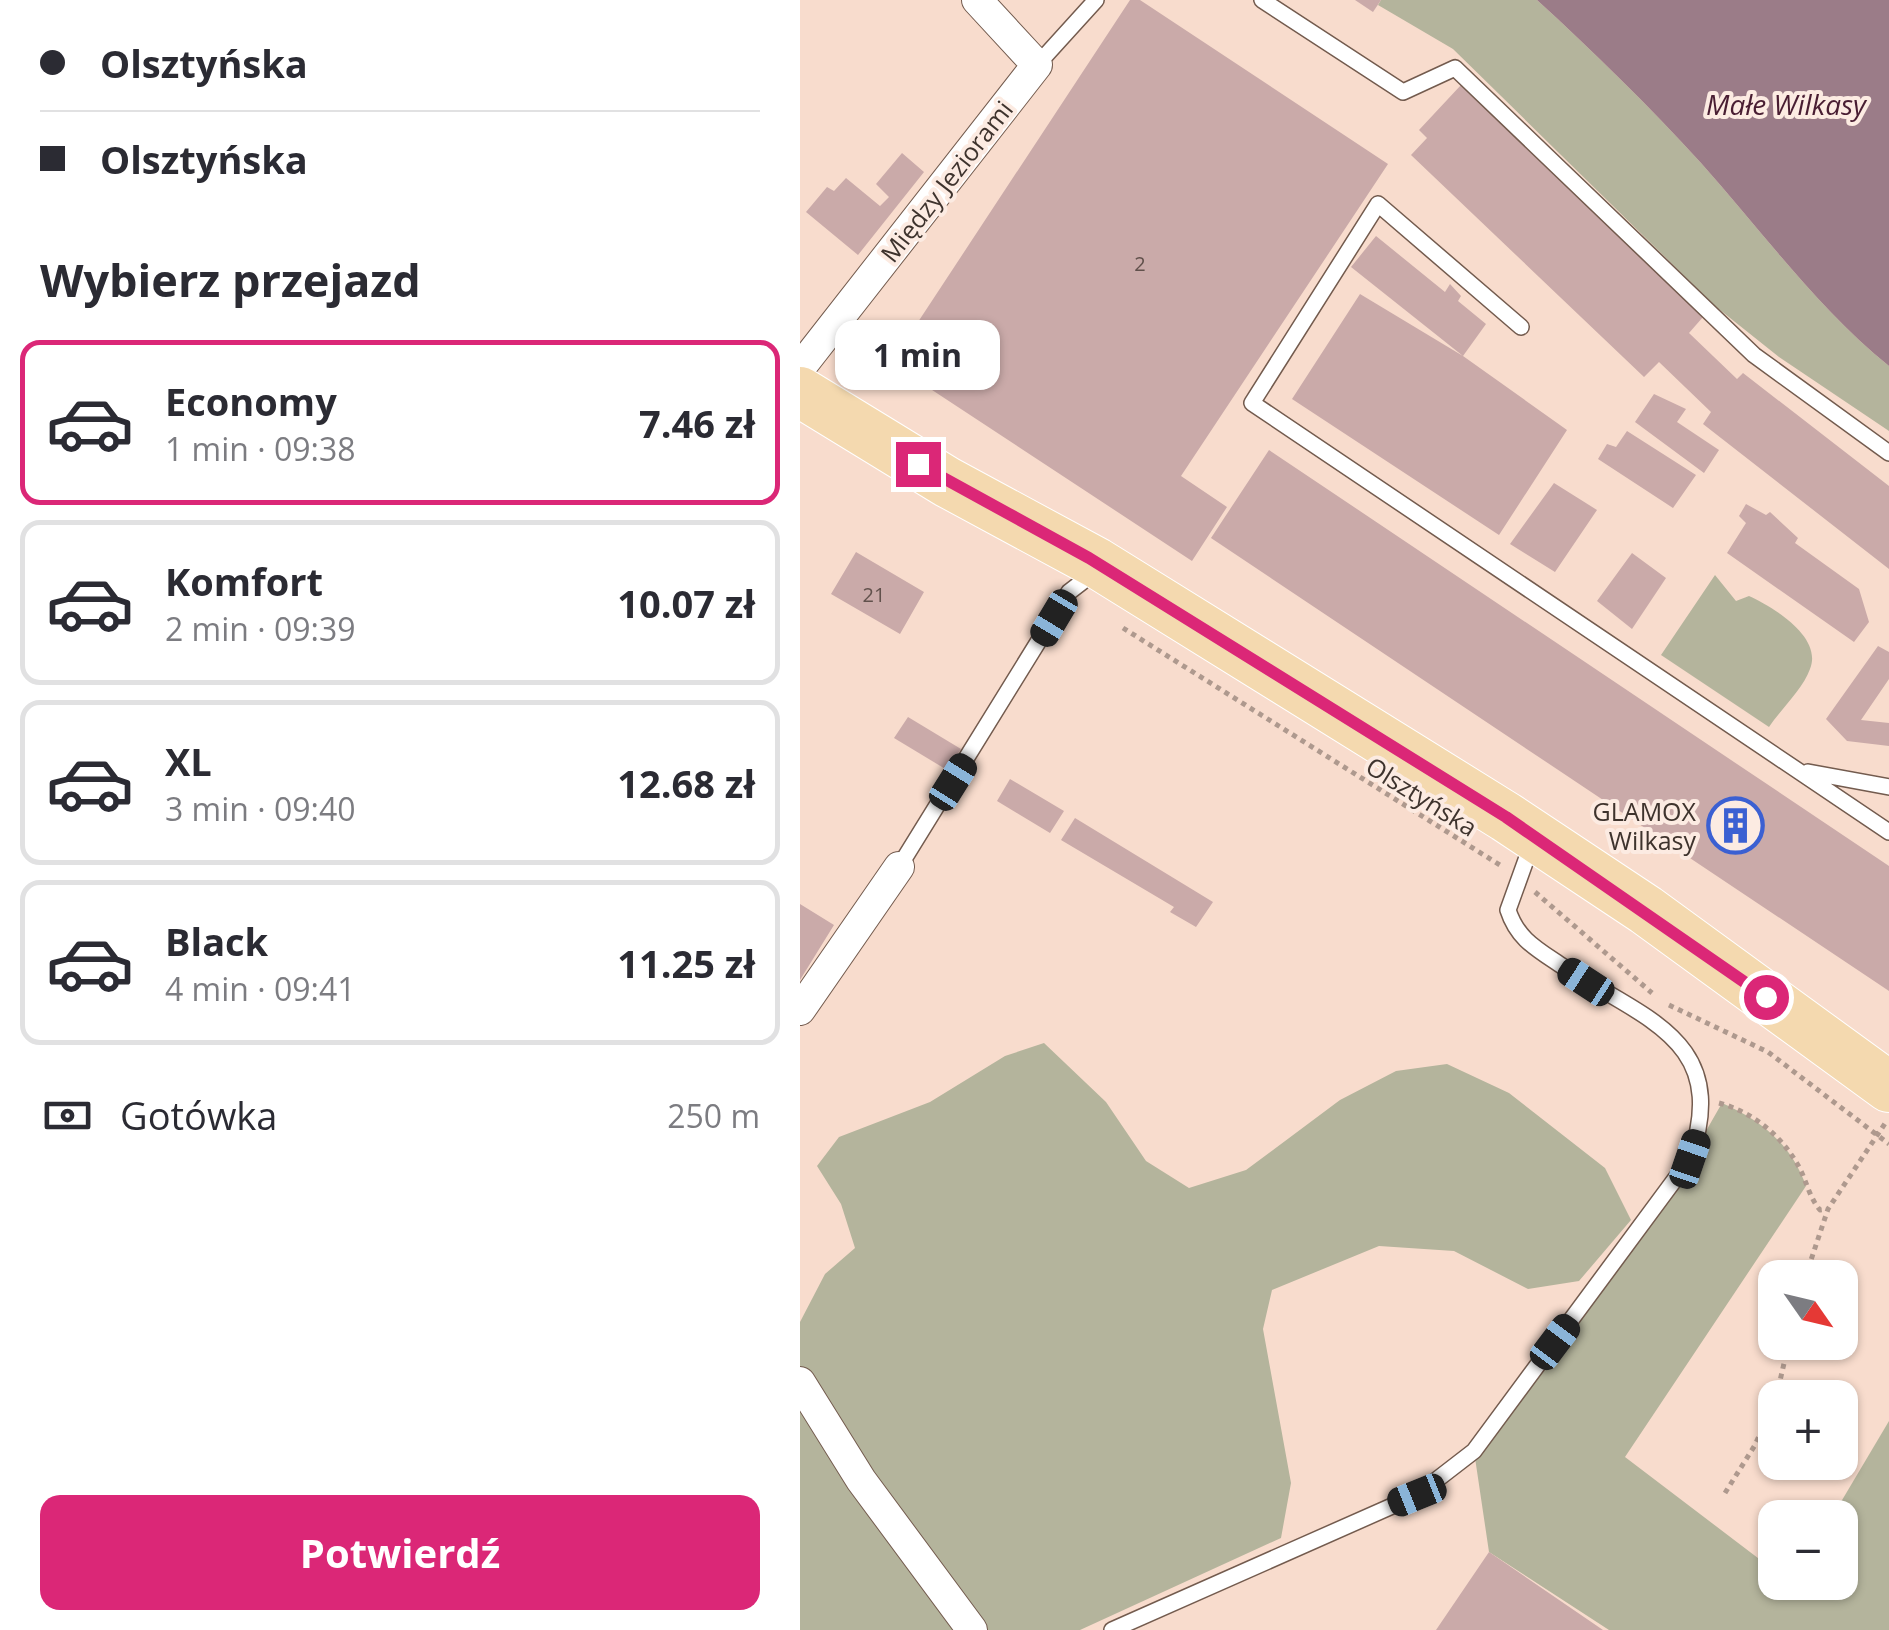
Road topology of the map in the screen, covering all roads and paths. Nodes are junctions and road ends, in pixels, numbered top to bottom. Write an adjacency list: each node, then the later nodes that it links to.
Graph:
1 (977, 0): 4 (street)
2 (1096, 0): 4 (lane)
3 (1262, 0): 8 (lane)
4 (1037, 65): 6 (street, Między Jeziorami)
5 (1521, 327): 11 (lane)
6 (800, 368)
7 (800, 392): 9 (main road, Olsztyńska)
8 (1889, 453)
9 (947, 482): 10 (main road, Olsztyńska); 14 (main road, Olsztyńska)
10 (1076, 587): 14 (main road, Olsztyńska); 14 (path); 15 (lane)
11 (1799, 771): 12 (lane); 13 (lane)
12 (1889, 786)
13 (1889, 832)
14 (1528, 859): 17 (main road, Olsztyńska); 18 (lane); 19 (main road, Olsztyńska); 19 (path)
15 (900, 867): 16 (street)
16 (800, 1010)
17 (1889, 1088)
18 (1703, 1103): 21 (path); 27 (lane)
19 (1886, 1123): 20 (path); 21 (path)
20 (1889, 1144)
21 (1828, 1209): 22 (path)
22 (1811, 1260)
23 (800, 1382): 26 (street)
24 (1758, 1438): 25 (path)
25 (1725, 1493)
26 (972, 1630)
27 (1112, 1630)

